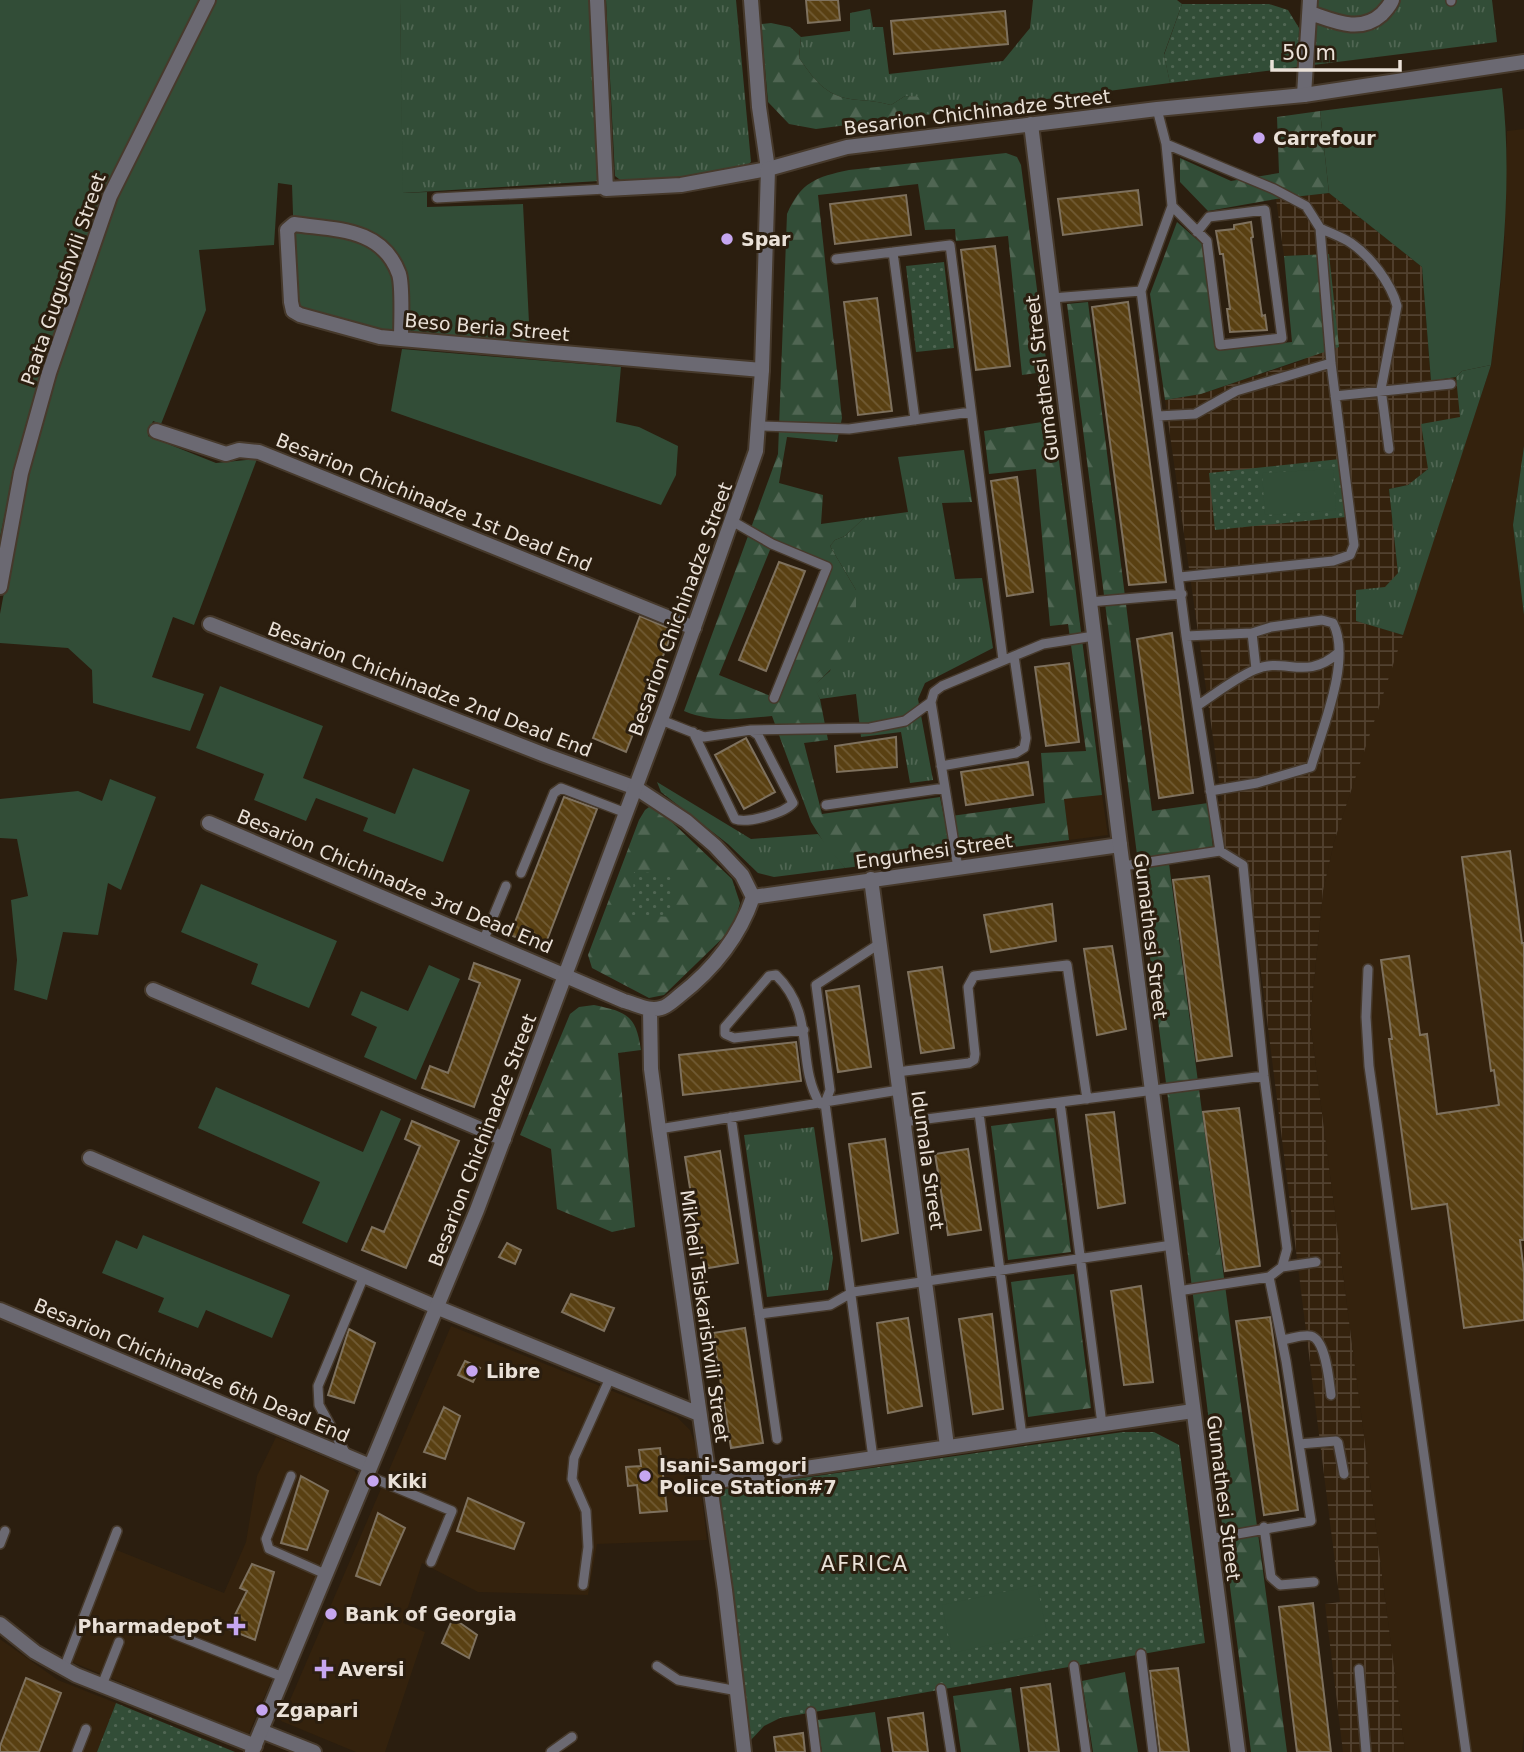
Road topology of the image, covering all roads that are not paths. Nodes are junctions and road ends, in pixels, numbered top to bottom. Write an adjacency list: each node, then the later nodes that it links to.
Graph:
1 (208, 0): 35 (street, Paata Gugushvili Street)
2 (597, 0): 12 (street)
3 (751, 0): 11 (street)
4 (1392, 0): 5 (street)
5 (1310, 6): 7 (street)
6 (1524, 62): 7 (street, Besarion Chichinadze Street)
7 (1304, 96): 8 (street, Besarion Chichinadze Street)
8 (1157, 109): 9 (street, Besarion Chichinadze Street); 10 (lane)
9 (1031, 124): 11 (street, Besarion Chichinadze Street); 20 (street, Gumathesi Street)
10 (1166, 145): 14 (lane); 15 (lane)
11 (768, 169): 12 (street); 23 (street, Besarion Chichinadze Street)
12 (606, 189): 13 (lane)
13 (437, 198)
14 (1172, 206): 16 (lane); 19 (lane)
15 (1320, 228): 22 (lane); 25 (lane)
16 (1197, 232): 16 (lane)
17 (893, 252): 18 (lane); 27 (lane); 29 (lane)
18 (836, 259)
19 (1141, 291): 20 (lane); 28 (lane)
20 (1052, 298): 37 (street, Gumathesi Street)
21 (401, 339): 21 (street, Beso Beria Street); 23 (street, Beso Beria Street)
22 (1331, 363): 26 (lane); 28 (lane)
23 (762, 370): 30 (street, Besarion Chichinadze Street)
24 (1451, 384): 25 (lane)
25 (1381, 391): 26 (lane); 32 (lane)
26 (1335, 396): 34 (lane)
27 (971, 412): 29 (lane); 45 (lane)
28 (1158, 416): 34 (lane)
29 (915, 420): 30 (lane)
30 (760, 426): 33 (street, Besarion Chichinadze Street)
31 (156, 431): 39 (street, Besarion Chichinadze 1st Dead End)
32 (1389, 449)
33 (732, 522): 39 (street, Besarion Chichinadze Street); 47 (lane)
34 (1180, 577): 36 (lane)
35 (0, 587)
36 (1182, 594): 37 (lane); 42 (lane)
37 (1089, 602): 41 (street, Gumathesi Street)
38 (210, 624): 54 (street, Besarion Chichinadze 2nd Dead End)
39 (694, 628): 50 (street, Besarion Chichinadze Street)
40 (1252, 633): 42 (lane); 43 (lane); 46 (lane)
41 (1094, 636): 44 (lane); 60 (street, Gumathesi Street)
42 (1186, 636): 49 (lane)
43 (1338, 653): 46 (lane); 56 (lane)
44 (1014, 656): 45 (lane); 53 (lane)
45 (1003, 660): 48 (lane)
46 (1256, 669): 49 (lane)
47 (774, 698)
48 (931, 702): 51 (lane); 53 (lane)
49 (1197, 706): 56 (lane)
50 (661, 720): 52 (lane); 54 (street, Besarion Chichinadze Street)
51 (751, 730): 52 (lane); 52 (lane)
52 (693, 732)
53 (941, 766): 55 (lane)
54 (635, 788): 58 (street, Besarion Chichinadze Street); 67 (street)
55 (945, 788): 57 (lane); 63 (lane)
56 (1210, 791): 61 (lane)
57 (826, 805)
58 (626, 813): 64 (lane); 71 (street, Besarion Chichinadze Street)
59 (209, 823): 68 (street, Besarion Chichinadze 3rd Dead End)
60 (1120, 845): 62 (street, Gumathesi Street); 63 (street, Engurhesi Street)
61 (1220, 851): 62 (lane); 76 (lane)
62 (1123, 866): 78 (street, Gumathesi Street)
63 (958, 868): 65 (street, Engurhesi Street)
64 (521, 873)
65 (871, 879): 67 (street, Engurhesi Street); 69 (street, Idumala Street)
66 (506, 886): 68 (lane)
67 (754, 897): 73 (street)
68 (484, 939): 71 (street, Besarion Chichinadze 3rd Dead End)
69 (879, 944): 75 (street, Idumala Street); 81 (lane)
70 (1368, 969): 153 (lane)
71 (567, 974): 73 (street); 86 (street, Besarion Chichinadze Street)
72 (153, 990): 86 (street)
73 (650, 1009): 85 (street, Mikheil Tsiskarishvili Street)
74 (804, 1030): 74 (lane); 81 (lane)
75 (897, 1072): 77 (street, Idumala Street); 79 (lane)
76 (1264, 1076): 78 (lane); 91 (lane)
77 (899, 1090): 81 (lane); 84 (street, Idumala Street)
78 (1152, 1091): 79 (lane); 88 (street, Gumathesi Street)
79 (1087, 1099): 80 (lane)
80 (1060, 1102): 82 (lane); 89 (lane)
81 (822, 1103): 83 (lane); 97 (lane)
82 (979, 1113): 84 (lane); 92 (lane)
83 (732, 1117): 85 (lane); 100 (lane)
84 (904, 1122): 95 (street, Idumala Street)
85 (659, 1129): 105 (street, Mikheil Tsiskarishvili Street)
86 (504, 1139): 98 (street, Besarion Chichinadze Street)
87 (90, 1158): 93 (street)
88 (1172, 1245): 89 (lane); 96 (street, Gumathesi Street)
89 (1081, 1259): 92 (lane); 106 (lane)
90 (1316, 1262): 91 (lane)
91 (1282, 1266): 94 (lane)
92 (1000, 1272): 95 (lane); 107 (lane)
93 (363, 1276): 98 (street); 111 (lane)
94 (1269, 1277): 96 (lane); 101 (lane)
95 (926, 1283): 97 (lane); 110 (street, Idumala Street)
96 (1178, 1291): 104 (street, Gumathesi Street)
97 (851, 1293): 100 (lane); 112 (lane)
98 (436, 1307): 102 (street); 113 (street, Besarion Chichinadze Street)
99 (0, 1310): 111 (street, Besarion Chichinadze 6th Dead End)
100 (760, 1314): 108 (lane)
101 (1282, 1340): 103 (lane); 109 (lane)
102 (610, 1378): 105 (street); 125 (lane)
103 (1331, 1395)
104 (1193, 1411): 106 (street); 120 (street, Gumathesi Street)
105 (699, 1414): 116 (street, Mikheil Tsiskarishvili Street)
106 (1102, 1424): 107 (street)
107 (1022, 1436): 110 (street)
108 (777, 1439)
109 (1299, 1444): 114 (lane); 117 (lane)
110 (947, 1446): 112 (street)
111 (348, 1457): 113 (street, Besarion Chichinadze 6th Dead End)
112 (873, 1458): 116 (street)
113 (368, 1471): 122 (lane); 123 (street, Besarion Chichinadze Street)
114 (1344, 1474)
115 (291, 1476): 123 (lane)
116 (710, 1482): 137 (street, Mikheil Tsiskarishvili Street)
117 (1264, 1527): 120 (lane); 124 (lane)
118 (5, 1531): 121 (lane)
119 (117, 1531): 132 (lane)
120 (1209, 1539): 151 (street, Gumathesi Street)
121 (0, 1544)
122 (431, 1562)
123 (325, 1574): 134 (street, Besarion Chichinadze Street)
124 (1314, 1582)
125 (583, 1585)
126 (0, 1624): 132 (street)
127 (174, 1634): 134 (lane)
128 (119, 1642): 135 (lane)
129 (1141, 1654): 150 (lane)
130 (657, 1666): 137 (lane)
131 (1074, 1666): 149 (lane)
132 (64, 1668): 135 (street)
133 (1359, 1669): 152 (lane)
134 (283, 1677): 140 (street, Besarion Chichinadze Street)
135 (102, 1685): 142 (street)
136 (941, 1689): 148 (lane)
137 (738, 1691): 146 (street, Mikheil Tsiskarishvili Street)
138 (811, 1712): 147 (lane)
139 (86, 1729): 143 (lane)
140 (261, 1731): 142 (street, Besarion Chichinadze Street); 144 (street)
141 (572, 1737): 145 (lane)
142 (253, 1749)
143 (77, 1752)
144 (314, 1752)
145 (551, 1752)
146 (744, 1752)
147 (816, 1752)
148 (951, 1752)
149 (1086, 1752)
150 (1153, 1752)
151 (1238, 1752)
152 (1366, 1752)
153 (1466, 1752)

